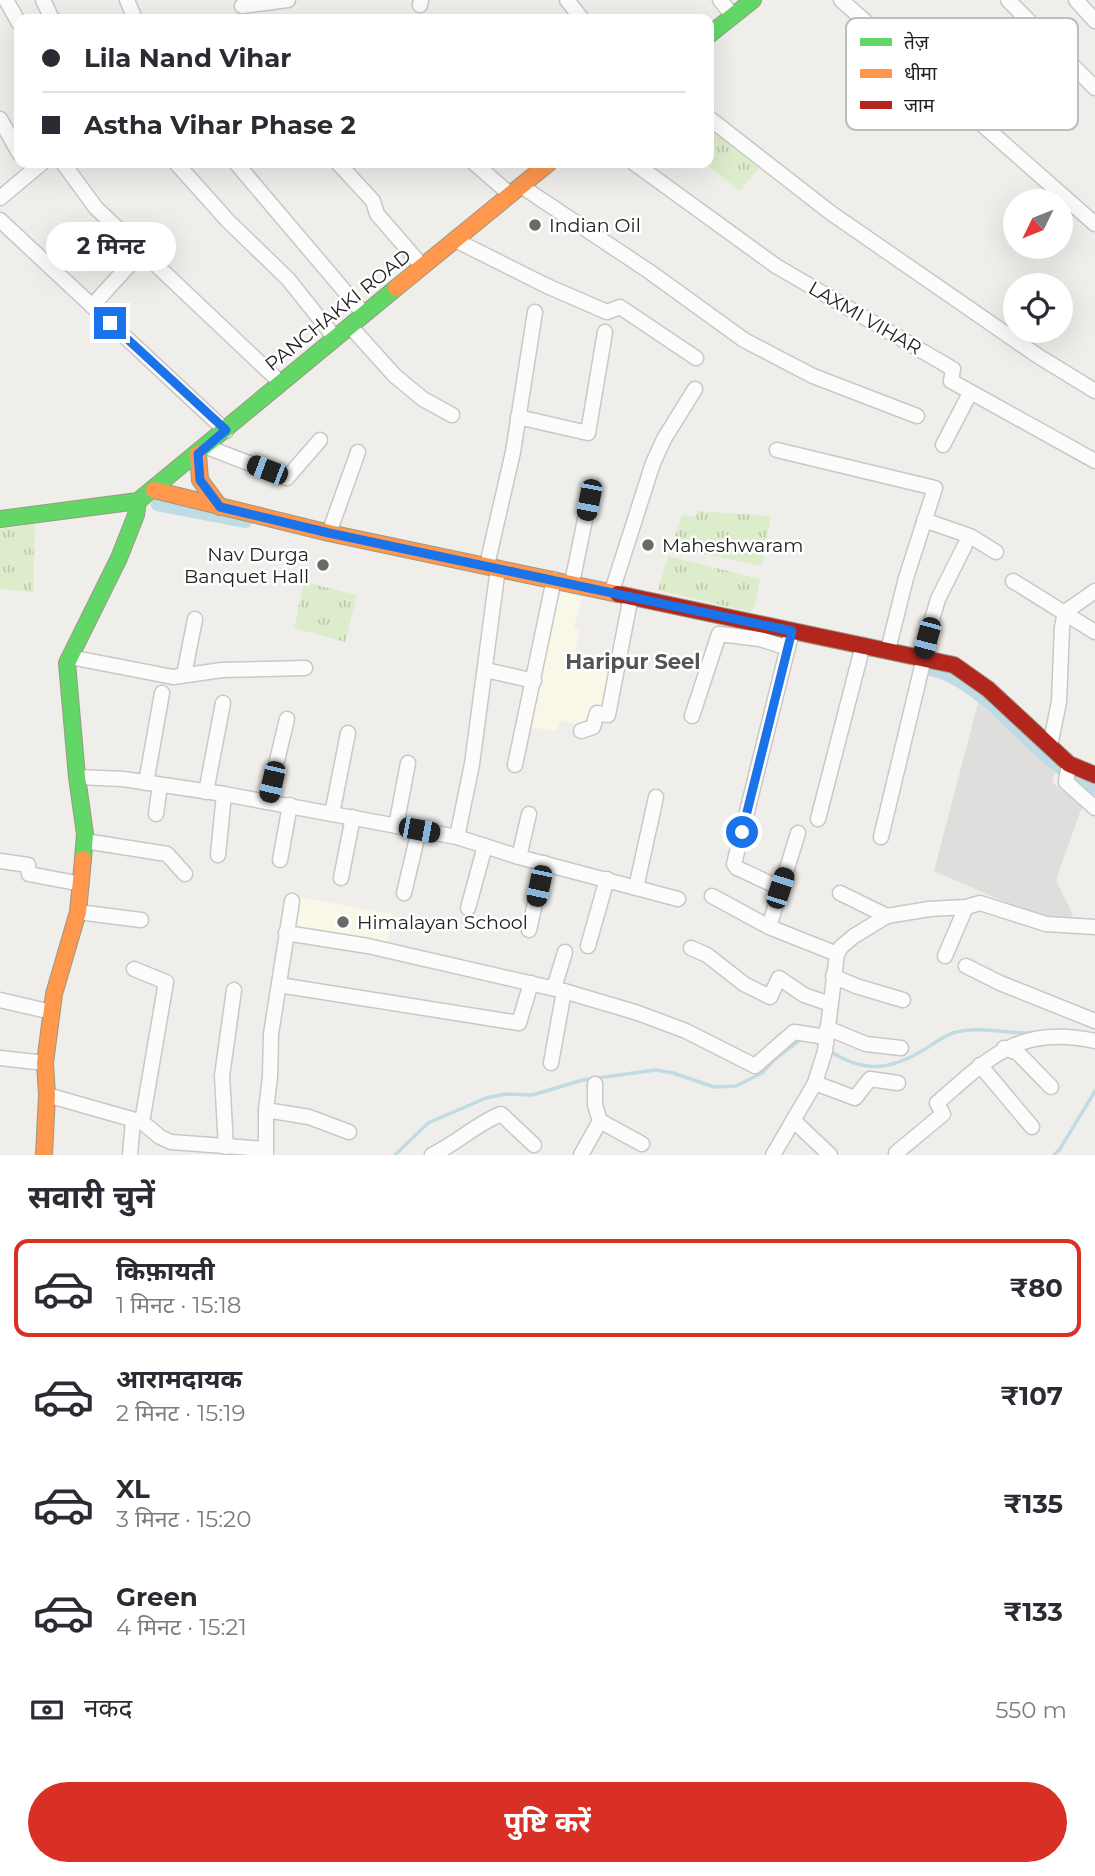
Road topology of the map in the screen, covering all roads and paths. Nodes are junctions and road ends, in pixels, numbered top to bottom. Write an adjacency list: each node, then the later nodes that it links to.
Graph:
1 (288, 0): 8 (street)
2 (567, 0): 9 (street)
3 (720, 0): 10 (street)
4 (753, 0): 10 (main road)
5 (841, 0): 11 (street)
6 (1008, 0): 12 (street)
7 (1076, 0): 13 (street)
8 (242, 8)
9 (578, 14)
10 (733, 16): 14 (main road)
11 (861, 18)
12 (1026, 18)
13 (1095, 20)
14 (714, 31)
15 (1078, 71): 16 (street)
16 (1095, 88)
17 (0, 119): 20 (street)
18 (714, 122): 45 (street)
19 (988, 130): 32 (street)
20 (14, 144)
21 (27, 168): 30 (street)
22 (67, 168): 34 (street)
23 (180, 168): 41 (street)
24 (240, 168): 38 (street)
25 (343, 168): 35 (street)
26 (482, 168): 29 (street)
27 (538, 168): 29 (main road, PANCHAKKI ROAD)
28 (641, 168): 46 (street, LAXMI VIHAR)
29 (516, 190): 33 (main road, PANCHAKKI ROAD); 48 (street)
30 (0, 198)
31 (0, 220): 36 (street)
32 (1095, 224)
33 (455, 240): 35 (main road, PANCHAKKI ROAD); 42 (street)
34 (141, 253): 36 (street); 43 (street)
35 (423, 267): 38 (main road, PANCHAKKI ROAD)
36 (92, 306): 50 (street)
37 (535, 312): 49 (street)
38 (364, 314): 39 (main road, PANCHAKKI ROAD)
39 (350, 326): 41 (main road, PANCHAKKI ROAD); 47 (street)
40 (605, 332): 49 (street)
41 (335, 338): 43 (main road, PANCHAKKI ROAD)
42 (696, 358)
43 (281, 383): 50 (main road, PANCHAKKI ROAD)
44 (695, 390): 70 (street)
45 (1095, 391)
46 (970, 393): 52 (street); 56 (street, LAXMI VIHAR)
47 (452, 415)
48 (916, 416)
49 (518, 417): 66 (street)
50 (226, 430): 53 (main road, PANCHAKKI ROAD)
51 (320, 440): 53 (street)
52 (943, 444)
53 (203, 450): 57 (main road, PANCHAKKI ROAD); 60 (main road)
54 (777, 450): 62 (street)
55 (358, 452): 63 (street)
56 (1095, 461)
57 (155, 490): 59 (main road, PANCHAKKI ROAD); 60 (main road)
58 (589, 500): 68 (street)
59 (138, 501): 61 (main road); 79 (main road)
60 (220, 507): 63 (main road)
61 (0, 519)
62 (924, 520): 65 (street); 77 (street)
63 (329, 533): 66 (main road)
64 (965, 545): 80 (street)
65 (996, 552)
66 (495, 571): 69 (main road); 82 (street)
67 (1013, 581): 73 (street)
68 (572, 583): 69 (main road); 70 (main road)
69 (553, 585): 84 (street)
70 (612, 591): 72 (main road)
71 (1095, 591): 73 (street)
72 (631, 602): 76 (main road); 89 (street)
73 (1065, 612): 75 (street); 91 (street)
74 (195, 619): 83 (street)
75 (1095, 632)
76 (790, 640): 78 (main road); 87 (street); 126 (street)
77 (888, 650): 78 (main road); 80 (main road)
78 (861, 652): 108 (street)
79 (70, 657): 83 (street); 96 (main road)
80 (922, 663): 91 (main road); 113 (street)
81 (305, 668): 83 (street)
82 (486, 670): 84 (street); 112 (street)
83 (184, 675)
84 (534, 681): 93 (street)
85 (162, 693): 97 (street)
86 (223, 703): 98 (street)
87 (692, 716)
88 (287, 719): 101 (street)
89 (581, 731)
90 (348, 733): 105 (street)
91 (1050, 746): 94 (main road)
92 (408, 763): 109 (street)
93 (515, 765)
94 (1068, 770): 95 (main road); 103 (street)
95 (1095, 774)
96 (77, 777): 97 (street); 114 (main road)
97 (153, 784): 98 (street); 104 (street)
98 (206, 792): 99 (street)
99 (224, 794): 101 (street); 116 (street)
100 (656, 797): 125 (street)
101 (267, 802): 102 (street)
102 (290, 805): 105 (street); 118 (street)
103 (1095, 808)
104 (156, 814)
105 (332, 814): 107 (street)
106 (529, 814): 117 (street)
107 (353, 817): 109 (street); 122 (street)
108 (818, 819)
109 (396, 825): 110 (street)
110 (419, 830): 112 (street); 128 (street)
111 (798, 833): 126 (street)
112 (457, 837): 115 (street)
113 (881, 837)
114 (85, 841): 121 (street); 124 (main road)
115 (485, 846): 117 (street); 133 (street)
116 (218, 855)
117 (519, 857): 120 (street)
118 (280, 860)
119 (0, 861): 124 (street)
120 (544, 863): 123 (street); 139 (street)
121 (185, 874)
122 (341, 878)
123 (607, 879): 125 (street); 141 (street)
124 (81, 884): 134 (main road)
125 (636, 888): 130 (street)
126 (780, 888): 137 (street)
127 (841, 893): 135 (street)
128 (404, 894)
129 (712, 895): 137 (street)
130 (678, 899)
131 (292, 901): 140 (street)
132 (966, 907): 135 (street); 138 (street); 145 (street)
133 (468, 908)
134 (78, 912): 136 (street); 156 (main road)
135 (887, 916): 144 (street)
136 (141, 920)
137 (769, 927): 144 (street)
138 (1095, 928)
139 (529, 930)
140 (286, 933): 149 (street); 150 (street)
141 (588, 946)
142 (691, 947): 155 (street)
143 (565, 952): 152 (street)
144 (838, 954): 148 (street)
145 (945, 956)
146 (966, 966): 157 (street)
147 (134, 969): 173 (street)
148 (833, 976): 154 (street); 155 (street)
149 (531, 982): 150 (street); 152 (street)
150 (279, 985): 171 (street)
151 (234, 990): 179 (street)
152 (559, 990): 158 (street); 164 (street)
153 (0, 1000): 156 (street)
154 (903, 1000)
155 (830, 1004): 158 (street)
156 (52, 1012): 163 (main road)
157 (1095, 1021)
158 (825, 1040): 160 (street); 166 (street)
159 (1095, 1041): 161 (street)
160 (901, 1048)
161 (1004, 1048): 165 (street); 169 (street)
162 (0, 1058): 163 (street)
163 (45, 1063): 170 (main road)
164 (551, 1063)
165 (980, 1065): 175 (street); 182 (street)
166 (815, 1083): 167 (street); 172 (street)
167 (898, 1083)
168 (595, 1084): 174 (street)
169 (1051, 1087)
170 (47, 1095): 173 (street); 183 (main road)
171 (266, 1110): 176 (street); 181 (street)
172 (793, 1120): 187 (street); 188 (street)
173 (137, 1121): 180 (street); 184 (street)
174 (600, 1121): 177 (street); 186 (street)
175 (1032, 1127)
176 (349, 1132)
177 (642, 1144)
178 (534, 1145): 185 (street)
179 (226, 1147): 180 (street); 181 (street)
180 (203, 1150)
181 (266, 1152)
182 (896, 1153)
183 (44, 1155)
184 (130, 1155)
185 (432, 1155)
186 (581, 1155)
187 (773, 1155)
188 (830, 1155)

